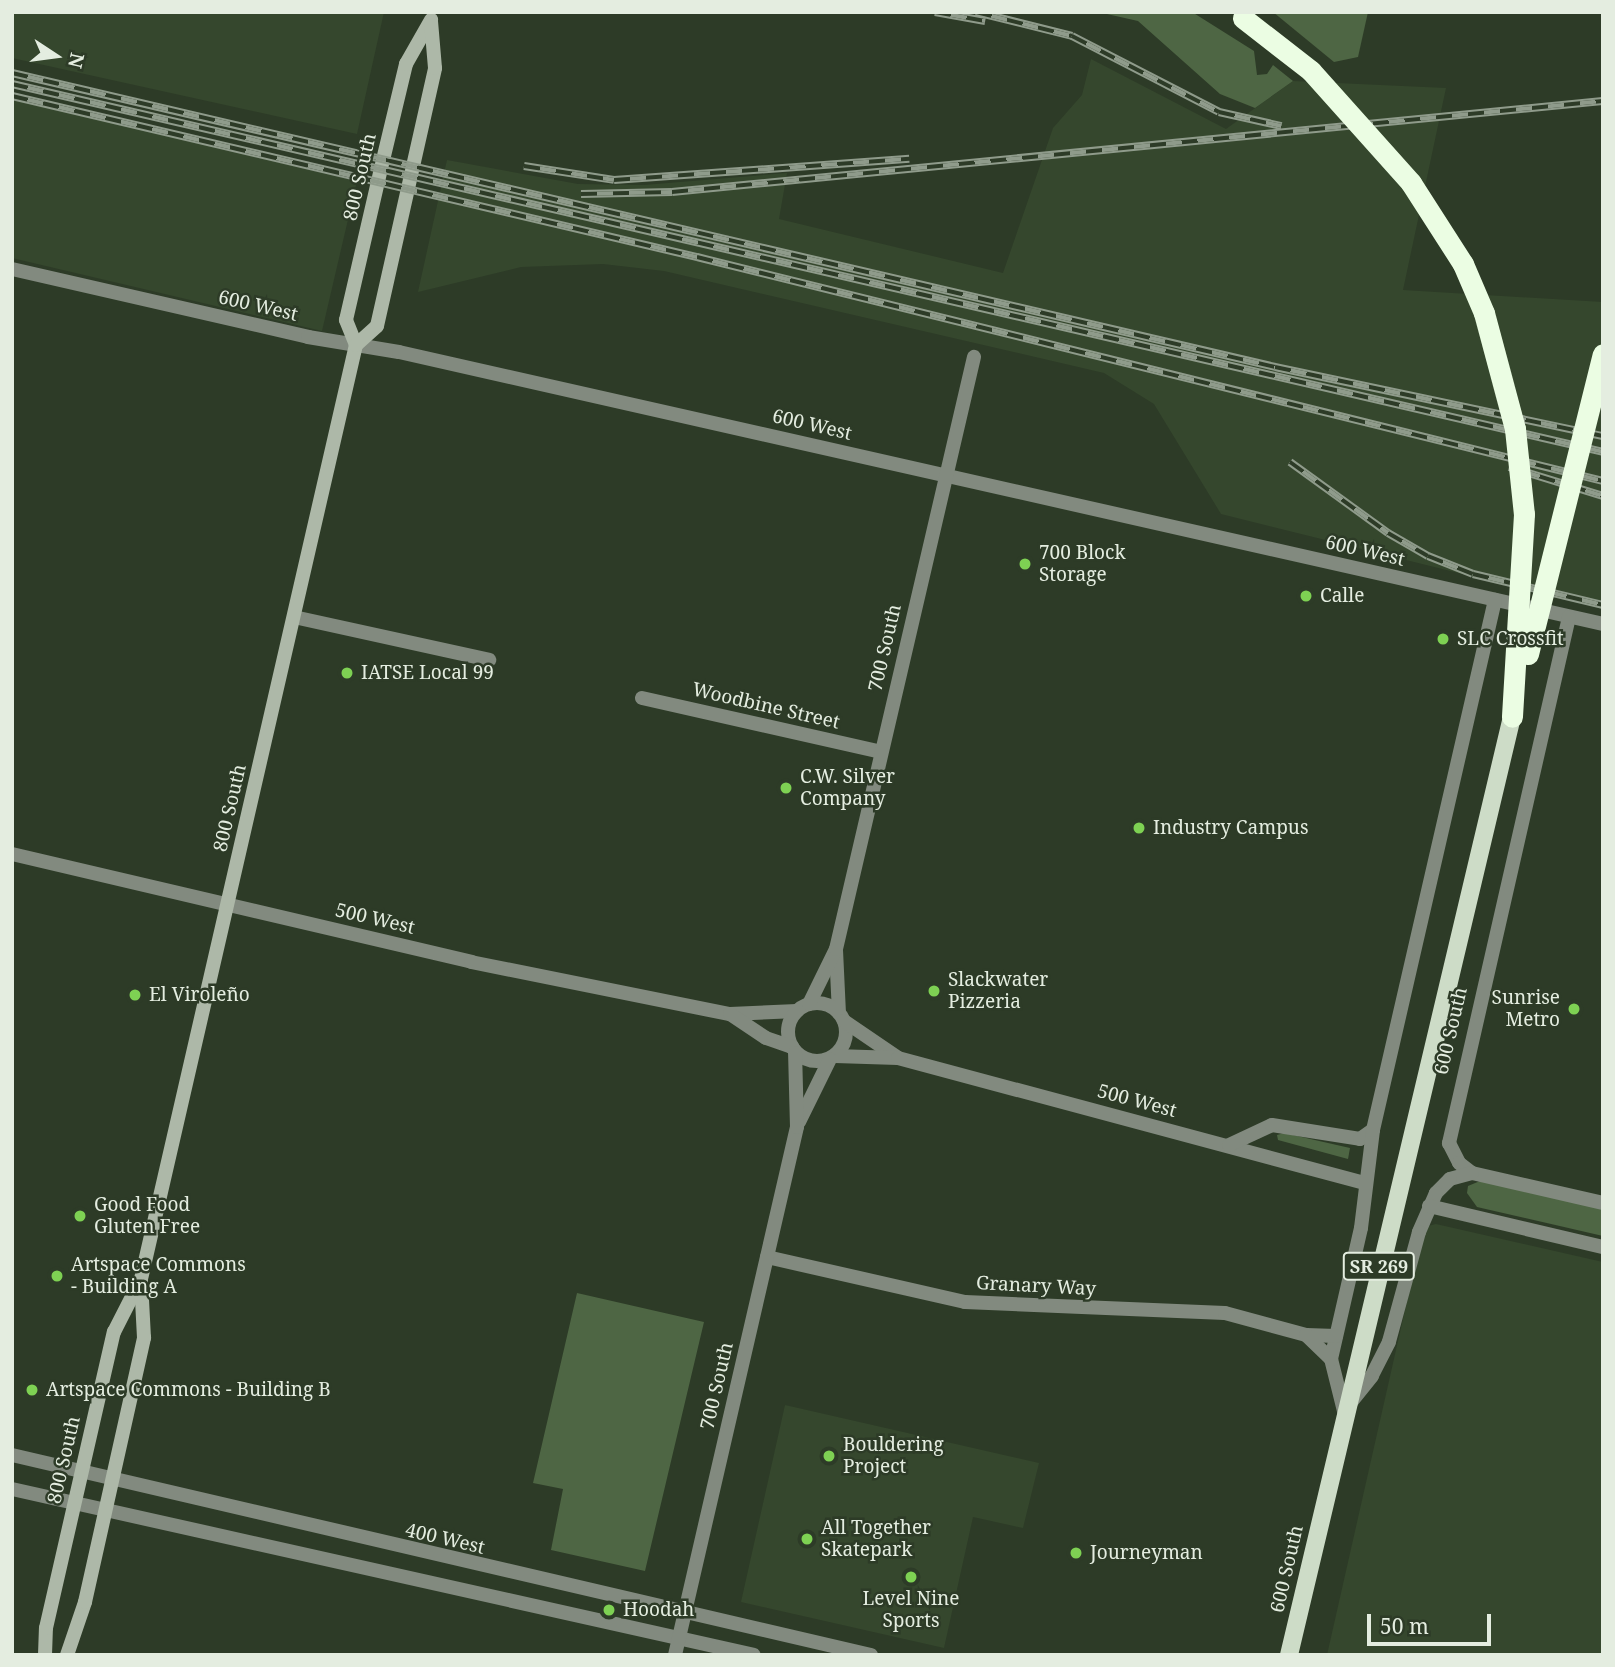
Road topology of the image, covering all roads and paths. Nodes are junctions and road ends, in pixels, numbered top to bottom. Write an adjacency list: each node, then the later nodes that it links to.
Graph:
1 (432, 17): 4 (street, 800 South); 4 (street, 800 South)
2 (1243, 18): 14 (highway, bridge)
3 (12, 269): 4 (street, 600 West)
4 (356, 345): 7 (street, 600 West); 9 (street, 800 South)
5 (1603, 354): 14 (highway, bridge)
6 (974, 357): 7 (street, 700 South)
7 (946, 475): 8 (street, 600 West); 15 (street, 700 South)
8 (1495, 600): 10 (street, 600 West); 26 (street, 600 South)
9 (295, 617): 12 (street); 17 (street, 800 South)
10 (1569, 617): 11 (street, 600 West); 28 (street, 600 South)
11 (1603, 624)
12 (489, 660)
13 (642, 698): 15 (street, Woodbine Street)
14 (1512, 717): 38 (main road, 600 South / SR 269)
15 (881, 752): 18 (street, 700 South)
16 (12, 854): 17 (street, 500 West)
17 (227, 904): 20 (street, 500 West); 34 (street, 800 South)
18 (836, 949): 19 (street, 700 South); 21 (street, 700 South)
19 (803, 1007): 20 (street, 500 West); 21 (street); 22 (street)
20 (730, 1014): 22 (street, 500 West)
21 (842, 1017): 23 (street); 24 (street, 500 West)
22 (794, 1050): 23 (street); 25 (street, 700 South)
23 (832, 1057): 24 (street, 500 West); 25 (street, 700 South)
24 (898, 1058): 27 (street, 500 West)
25 (797, 1127): 33 (street, 700 South)
26 (1373, 1130): 27 (street); 29 (street, 600 South)
27 (1229, 1145): 29 (street, 500 West)
28 (1472, 1173): 30 (street); 31 (street, 600 South)
29 (1364, 1183): 36 (street, 600 South)
30 (1603, 1203)
31 (1429, 1206): 32 (street); 38 (street, 600 South)
32 (1603, 1247)
33 (767, 1257): 35 (street, Granary Way); 45 (street, 700 South)
34 (141, 1279): 40 (street, 800 South); 41 (street, 800 South)
35 (1306, 1335): 36 (street, Granary Way); 37 (street, Granary Way)
36 (1336, 1336): 37 (street, 600 South)
37 (1331, 1359): 38 (street, 600 South)
38 (1344, 1411): 51 (main road, 600 South / SR 269)
39 (12, 1455): 40 (street, 400 West)
40 (82, 1471): 41 (street, 400 West); 43 (street, 800 South)
41 (113, 1479): 44 (street, 800 South); 45 (street, 400 West)
42 (12, 1489): 43 (street)
43 (74, 1503): 44 (street); 47 (street, 800 South)
44 (106, 1510): 46 (street); 48 (street, 800 South)
45 (685, 1612): 46 (street, 700 South); 50 (street, 400 West)
46 (677, 1648): 49 (street)
47 (45, 1655)
48 (67, 1655)
49 (754, 1655)
50 (871, 1655)
51 (1289, 1655)

